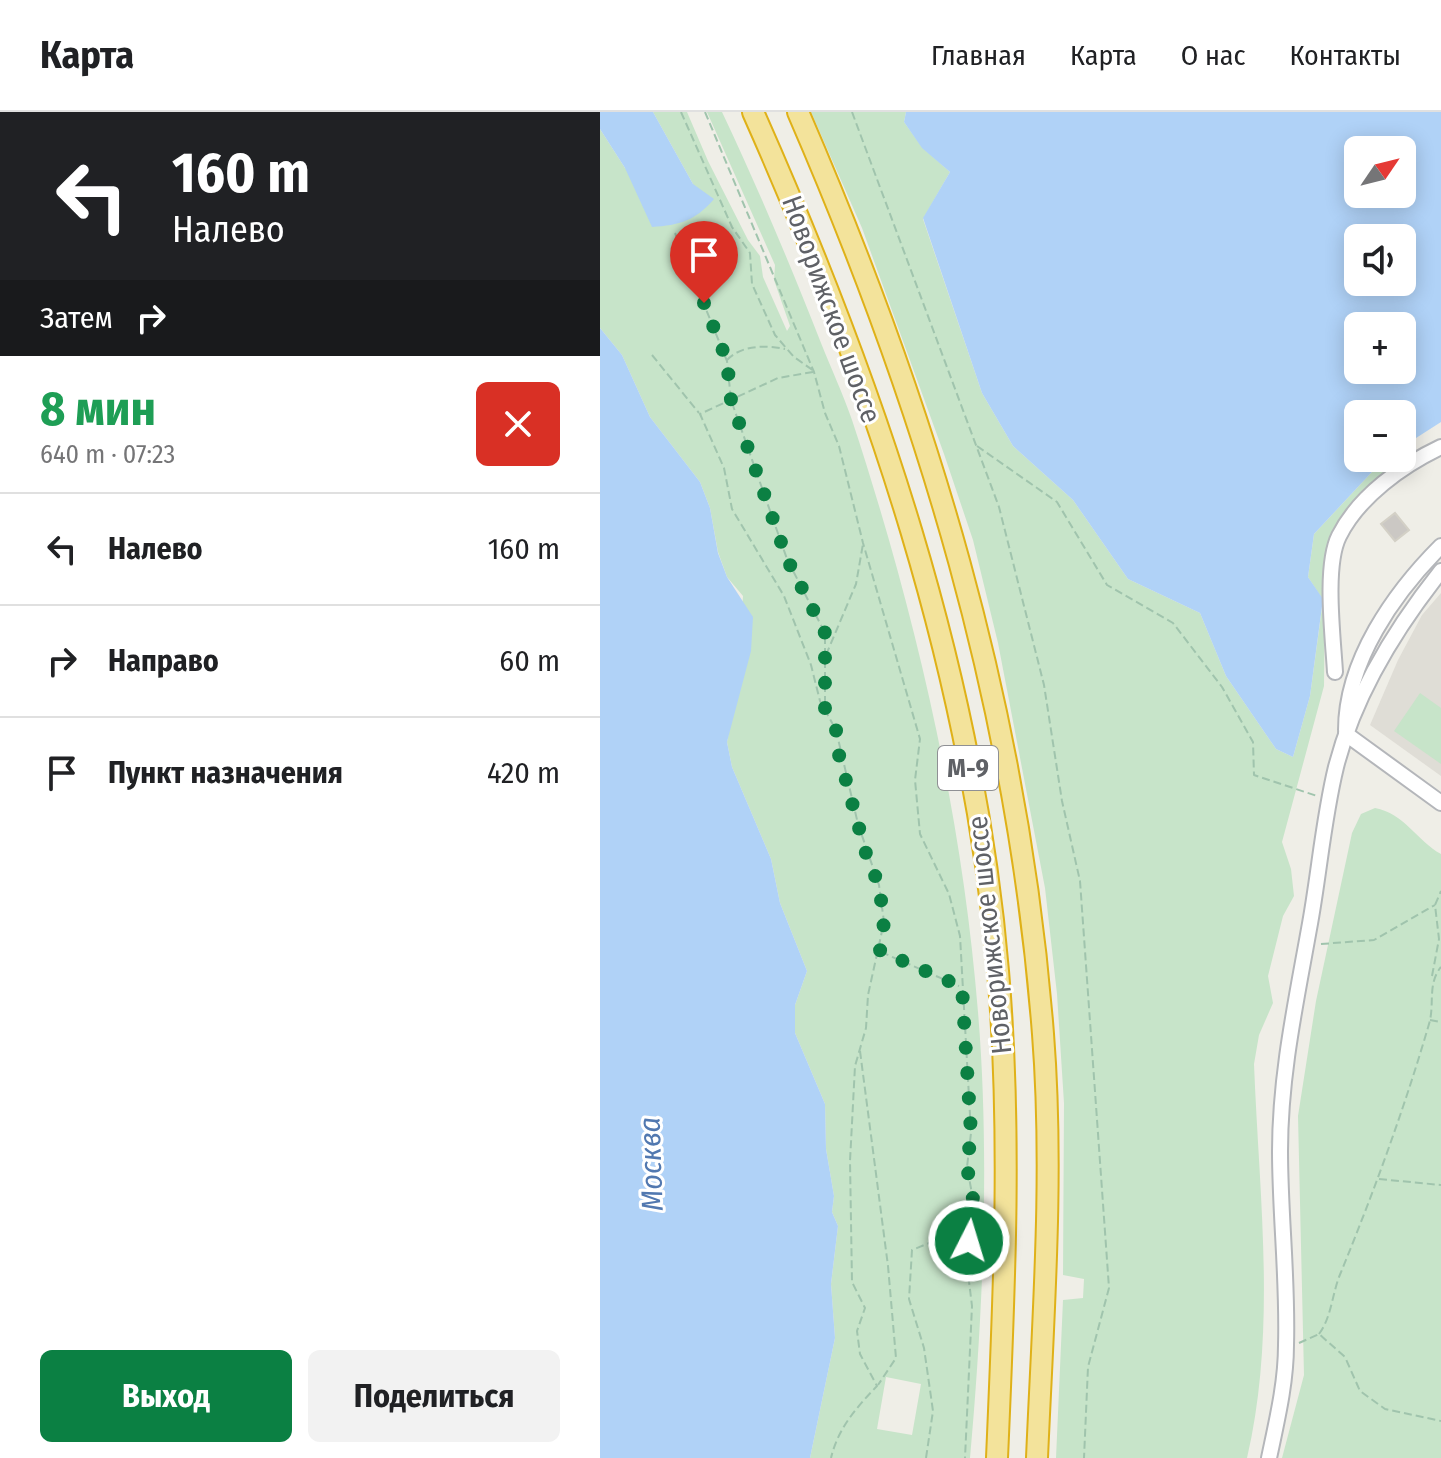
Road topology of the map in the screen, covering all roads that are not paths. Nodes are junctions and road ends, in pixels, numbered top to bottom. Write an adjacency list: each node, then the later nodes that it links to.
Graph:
1 (753, 112): 9 (highway, Новорижское шоссе / М-9)
2 (798, 112): 10 (highway, Новорижское шоссе / М-9)
3 (1441, 447): 6 (street)
4 (1441, 546): 7 (street)
5 (1441, 571): 7 (street)
6 (1335, 672)
7 (1346, 734): 8 (street); 11 (street)
8 (1441, 803)
9 (997, 1458)
10 (1037, 1458)
11 (1269, 1458)

